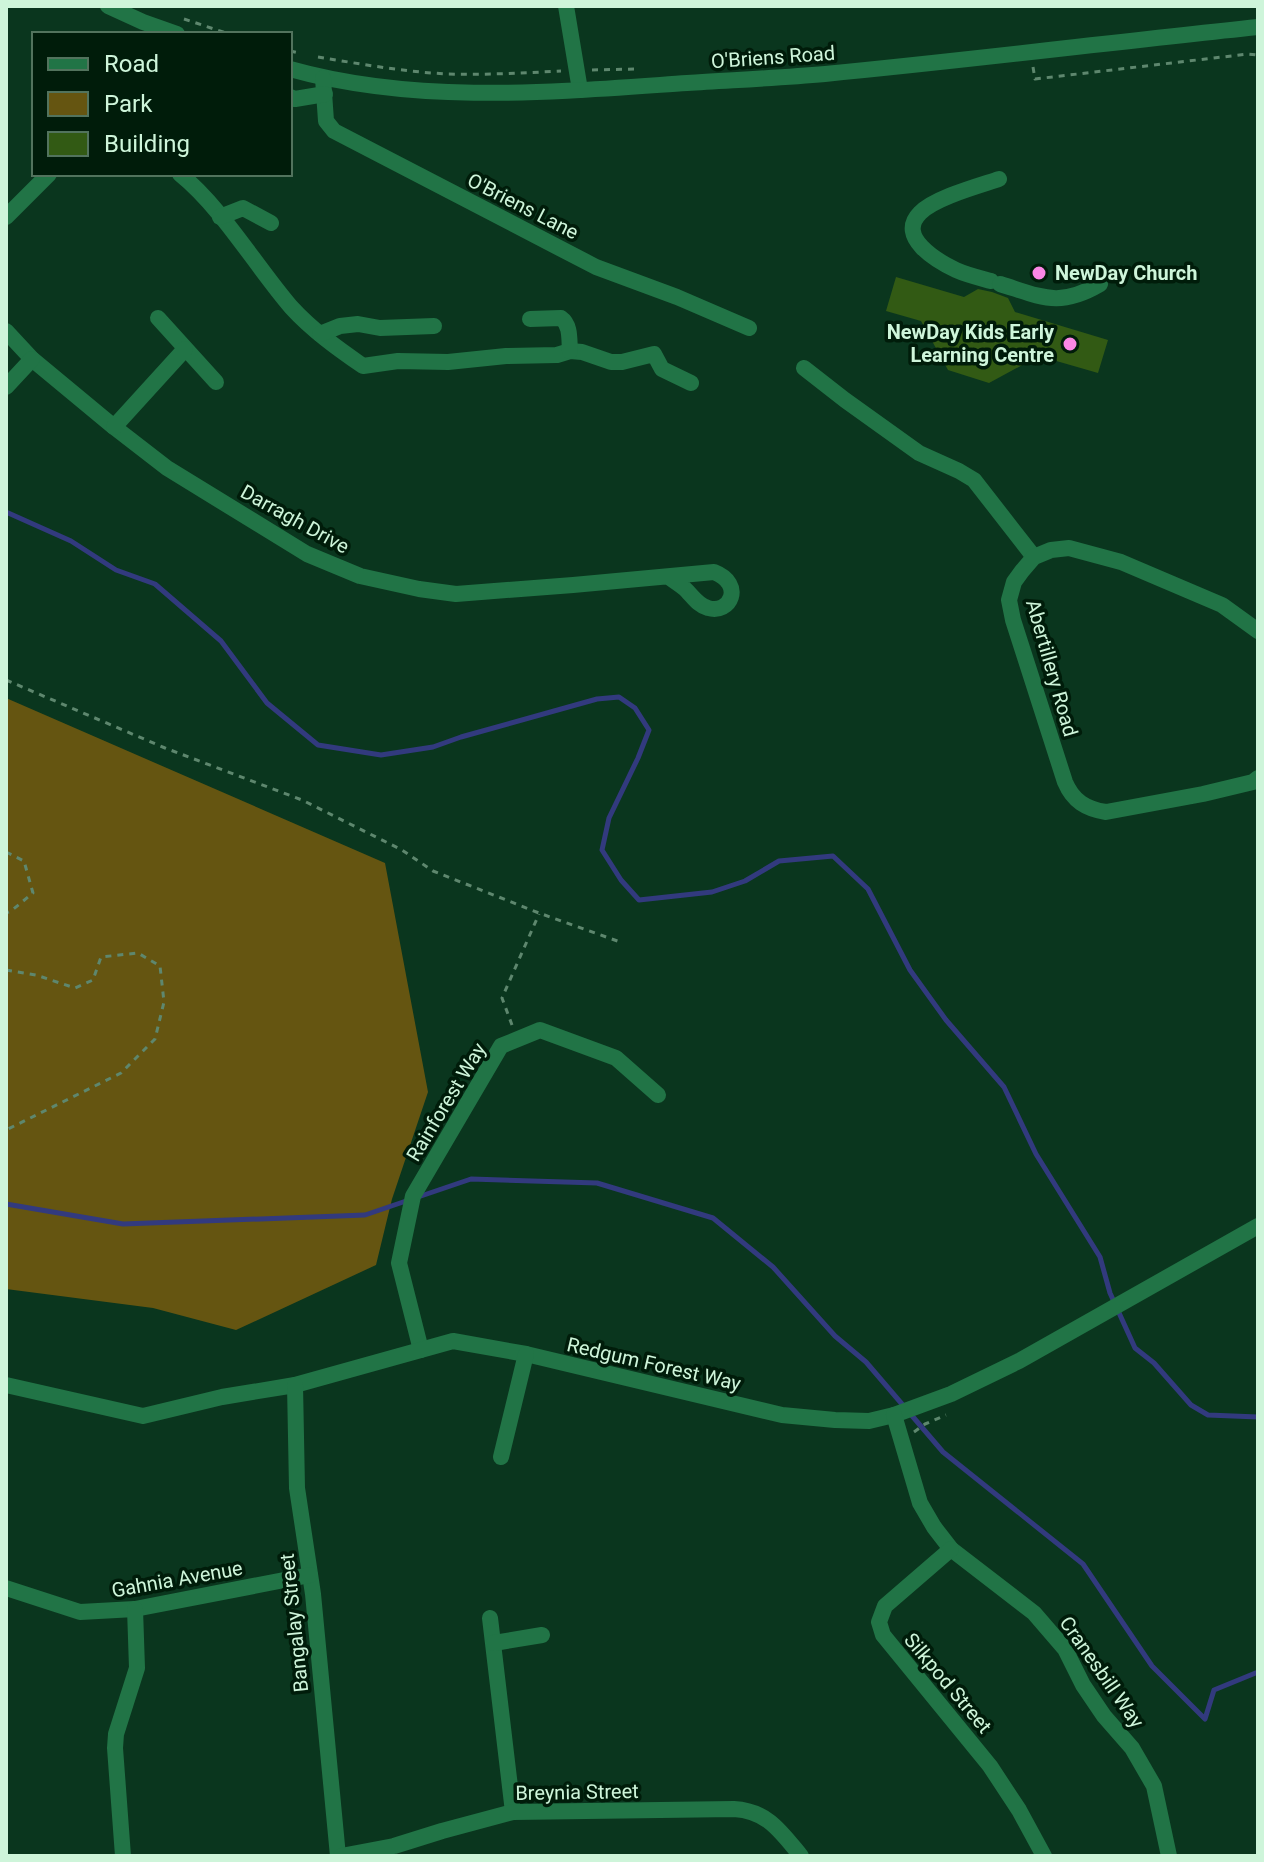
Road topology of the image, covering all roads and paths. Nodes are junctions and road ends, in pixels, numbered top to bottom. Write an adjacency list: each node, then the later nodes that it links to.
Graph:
1 (108, 6): 5 (street)
2 (566, 6): 9 (street)
3 (178, 17): 6 (path)
4 (1258, 27): 9 (street, O'Briens Road)
5 (171, 32)
6 (223, 32)
7 (292, 70): 8 (street, O'Briens Road)
8 (324, 86): 9 (street, O'Briens Road); 10 (street); 21 (street, O'Briens Lane)
9 (580, 90)
10 (292, 98)
11 (47, 176): 14 (street)
12 (182, 176): 15 (street)
13 (999, 179): 17 (street)
14 (6, 217)
15 (220, 217): 16 (street); 23 (street)
16 (271, 223)
17 (1100, 284)
18 (158, 318): 24 (street)
19 (530, 319): 25 (street)
20 (434, 326): 23 (street)
21 (749, 328)
22 (6, 331): 26 (street, Darragh Drive)
23 (320, 334): 25 (street)
24 (185, 349): 28 (street); 31 (street)
25 (570, 351): 29 (street)
26 (32, 359): 30 (street); 31 (street, Darragh Drive)
27 (804, 368): 32 (street)
28 (216, 382)
29 (691, 383)
30 (6, 387)
31 (114, 427): 33 (street, Darragh Drive)
32 (1034, 557): 34 (street); 36 (street, Abertillery Road)
33 (669, 577)
34 (1258, 631)
35 (6, 680): 39 (path)
36 (1258, 778)
37 (6, 852): 38 (path)
38 (6, 913)
39 (539, 913): 40 (path); 42 (path)
40 (623, 943)
41 (6, 970): 44 (path)
42 (518, 1039): 43 (street, Rainforest Way); 46 (street, Rainforest Way)
43 (658, 1095)
44 (6, 1130)
45 (1258, 1226): 50 (street, Redgum Forest Way)
46 (421, 1350): 47 (street, Redgum Forest Way); 49 (street, Redgum Forest Way)
47 (526, 1354): 50 (street, Redgum Forest Way); 51 (street)
48 (6, 1385): 49 (street, Redgum Forest Way)
49 (295, 1385): 53 (street, Bangalay Street)
50 (894, 1415): 52 (street, Cranesbill Way)
51 (501, 1457)
52 (951, 1549): 63 (street, Silkpod Street); 64 (street, Cranesbill Way)
53 (310, 1575): 55 (street, Gahnia Avenue); 61 (street, Bangalay Street)
54 (6, 1588): 55 (street, Gahnia Avenue)
55 (135, 1609): 60 (street)
56 (490, 1618): 58 (street)
57 (542, 1635): 58 (street)
58 (494, 1643): 59 (street)
59 (513, 1812): 61 (street, Breynia Street); 62 (street, Breynia Street)
60 (123, 1856)
61 (339, 1856)
62 (801, 1856)
63 (1044, 1856)
64 (1169, 1856)

